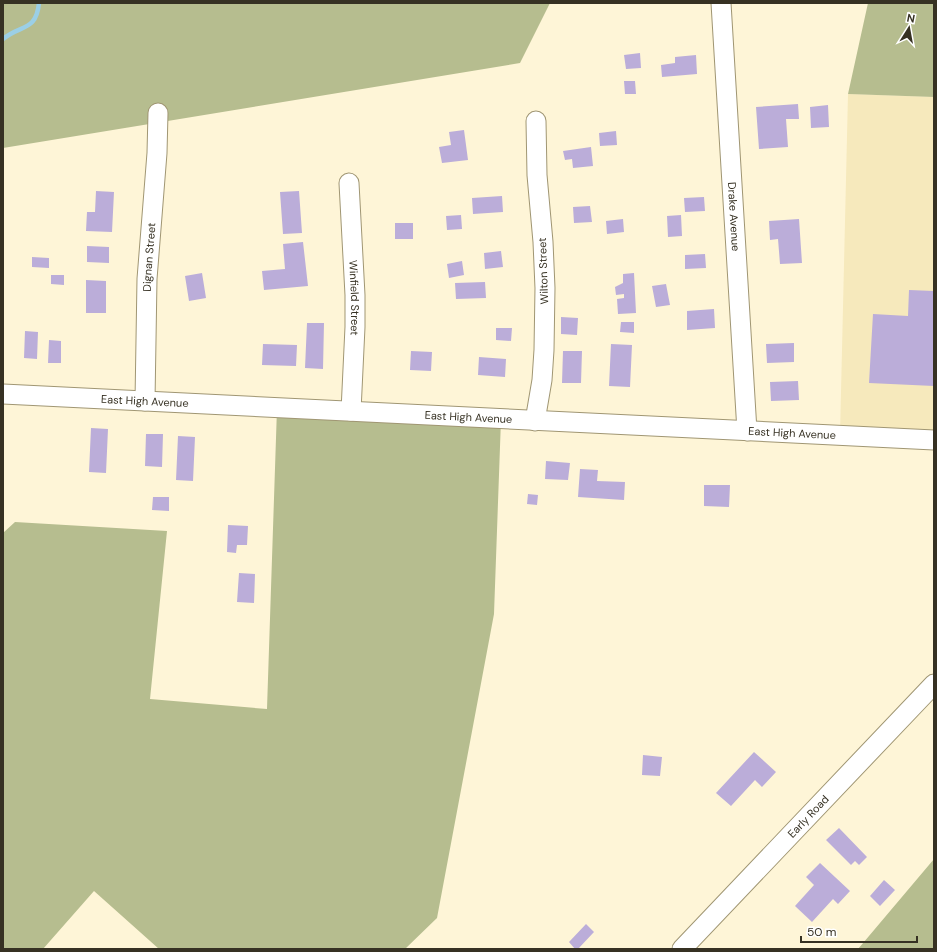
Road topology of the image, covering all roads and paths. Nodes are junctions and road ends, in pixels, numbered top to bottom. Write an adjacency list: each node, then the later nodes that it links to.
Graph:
1 (721, 3): 9 (street, Drake Avenue)
2 (158, 113): 6 (street, Dignan Street)
3 (536, 121): 8 (street, Wilton Street)
4 (350, 183): 7 (street, Winfield Street)
5 (3, 394): 6 (street, East High Avenue)
6 (145, 401): 7 (street, East High Avenue)
7 (351, 411): 8 (street, East High Avenue)
8 (535, 421): 9 (street, East High Avenue)
9 (746, 431): 10 (street, East High Avenue)
10 (934, 440)
11 (934, 684): 12 (street, Early Road)
12 (682, 949)

